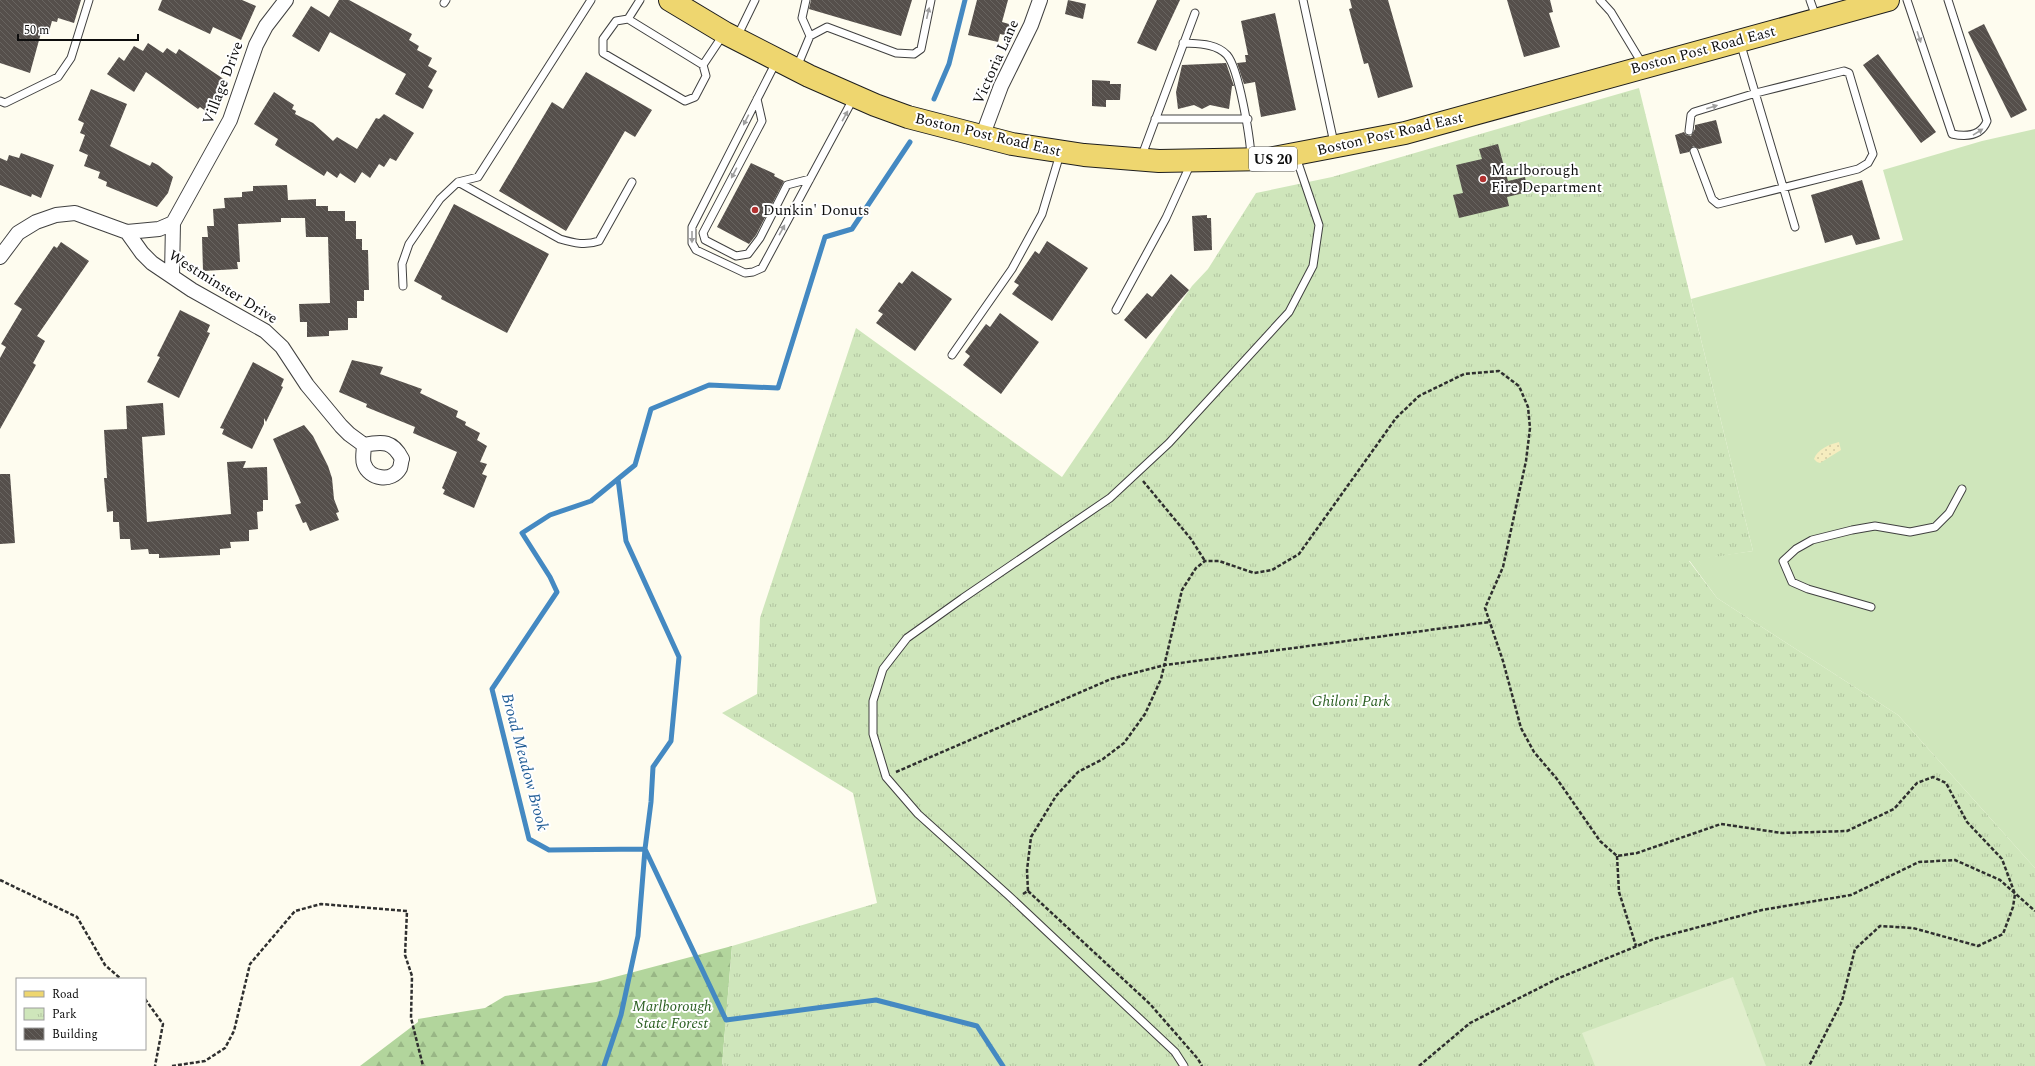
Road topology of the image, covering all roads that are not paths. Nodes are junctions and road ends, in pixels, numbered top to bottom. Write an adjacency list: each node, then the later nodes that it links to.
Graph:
1 (89, 0): 28 (lane)
2 (286, 0): 44 (street, Village Drive)
3 (591, 0): 41 (lane)
4 (640, 0): 17 (lane)
5 (670, 0): 18 (main road, Boston Post Road East / US 20)
6 (755, 0): 18 (lane)
7 (806, 0): 19 (lane)
8 (931, 0): 19 (lane, one-way to 8)
9 (1040, 0): 32 (street, Victoria Lane)
10 (1303, 0): 33 (lane)
11 (1600, 0): 24 (lane)
12 (1888, 0): 15 (main road, Boston Post Road East / US 20)
13 (1907, 0): 14 (lane, one-way to 14)
14 (1948, 0)
15 (1813, 9): 20 (main road, Boston Post Road East / US 20)
16 (1195, 13): 21 (lane)
17 (628, 19): 23 (lane); 23 (lane)
18 (730, 36): 22 (main road, Boston Post Road East / US 20); 23 (lane)
19 (810, 36): 22 (lane)
20 (1740, 40): 24 (main road, Boston Post Road East / US 20); 25 (lane)
21 (1184, 43): 29 (lane); 30 (lane)
22 (786, 64): 26 (main road, Boston Post Road East / US 20); 27 (lane)
23 (703, 65)
24 (1644, 66): 33 (main road, Boston Post Road East / US 20)
25 (1756, 93): 31 (lane, one-way to 25); 43 (lane); 43 (lane)
26 (855, 97): 32 (main road, Boston Post Road East / US 20); 40 (lane, one-way to 26)
27 (757, 99): 40 (lane, one-way to 40); 40 (lane, one-way to 40)
28 (0, 101)
29 (1155, 119): 30 (lane); 37 (lane)
30 (1248, 119): 38 (lane)
31 (1689, 131)
32 (982, 137): 35 (main road, Boston Post Road East / US 20)
33 (1335, 148): 36 (main road, Boston Post Road East / US 20)
34 (1694, 151): 43 (lane)
35 (1060, 152): 37 (main road, Boston Post Road East / US 20); 51 (lane)
36 (1295, 155): 38 (main road, Boston Post Road East / US 20); 55 (lane)
37 (1141, 160): 39 (main road, Boston Post Road East / US 20)
38 (1252, 160): 39 (main road, Boston Post Road East / US 20)
39 (1191, 161): 50 (lane)
40 (810, 179)
41 (458, 182): 42 (lane); 49 (lane)
42 (632, 182)
43 (1783, 187): 45 (lane)
44 (173, 223): 46 (street); 48 (street, Village Drive)
45 (1795, 227)
46 (127, 232): 47 (street); 48 (street, Westminster Drive)
47 (0, 257)
48 (172, 275): 52 (street, Westminster Drive)
49 (403, 286)
50 (1116, 310)
51 (952, 355)
52 (364, 444)
53 (1962, 489): 54 (lane)
54 (1871, 607)
55 (1184, 1066)

